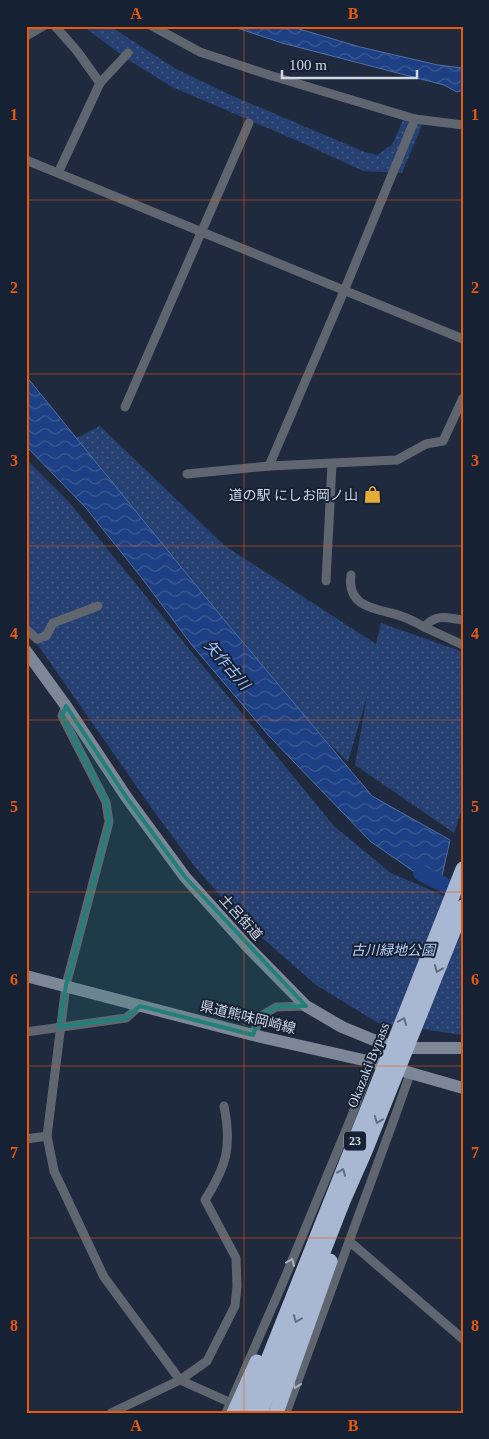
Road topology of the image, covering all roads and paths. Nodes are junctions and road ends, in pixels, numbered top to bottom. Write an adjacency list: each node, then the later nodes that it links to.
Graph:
1 (43, 26): 4 (street)
2 (55, 26): 6 (street)
3 (152, 26): 7 (street)
4 (26, 36)
5 (128, 53): 6 (street)
6 (100, 83): 11 (street)
7 (415, 119): 9 (street); 13 (street)
8 (249, 123): 12 (street)
9 (463, 126)
10 (26, 160): 11 (street)
11 (58, 173): 12 (street)
12 (202, 232): 13 (street); 16 (street)
13 (344, 291): 14 (street); 18 (street)
14 (463, 339)
15 (463, 398): 17 (street)
16 (125, 407)
17 (332, 464): 18 (street); 21 (street)
18 (269, 466): 19 (street)
19 (188, 474)
20 (351, 575): 24 (street)
21 (326, 581)
22 (98, 606): 25 (street)
23 (463, 620): 24 (street)
24 (424, 627): 26 (street)
25 (26, 629)
26 (463, 646)
27 (26, 651): 28 (street, 土呂街道)
28 (66, 706): 32 (street); 34 (street, 土呂街道)
29 (463, 869): 46 (highway, Okazaki Bypass / 23, one-way to 29)
30 (463, 907): 45 (highway, 23, one-way to 45)
31 (26, 976): 32 (street, 県道熊味岡崎線)
32 (66, 985): 33 (street, 県道熊味岡崎線); 35 (street)
33 (140, 1006): 35 (street); 37 (street, 県道熊味岡崎線)
34 (306, 1006): 37 (street); 38 (street, 土呂街道)
35 (60, 1027): 36 (street); 43 (street)
36 (26, 1032)
37 (253, 1034): 39 (street, 県道熊味岡崎線)
38 (463, 1048)
39 (372, 1062): 40 (street, 県道熊味岡崎線); 50 (street, one-way to 39)
40 (410, 1074): 41 (street, 県道熊味岡崎線); 47 (street)
41 (463, 1088)
42 (224, 1106): 49 (street)
43 (47, 1136): 44 (street); 49 (street)
44 (26, 1139)
45 (343, 1201): 55 (highway, 23, one-way to 55); 56 (highway, 23)
46 (318, 1231): 50 (highway, 23); 53 (highway, Okazaki Bypass / 23)
47 (349, 1240): 48 (street); 57 (street, one-way to 57)
48 (463, 1339)
49 (180, 1380): 50 (street); 51 (street)
50 (232, 1408): 52 (street); 54 (street)
51 (111, 1413)
52 (226, 1413)
53 (247, 1413)
54 (255, 1413)
55 (260, 1413)
56 (276, 1413)
57 (286, 1413)

